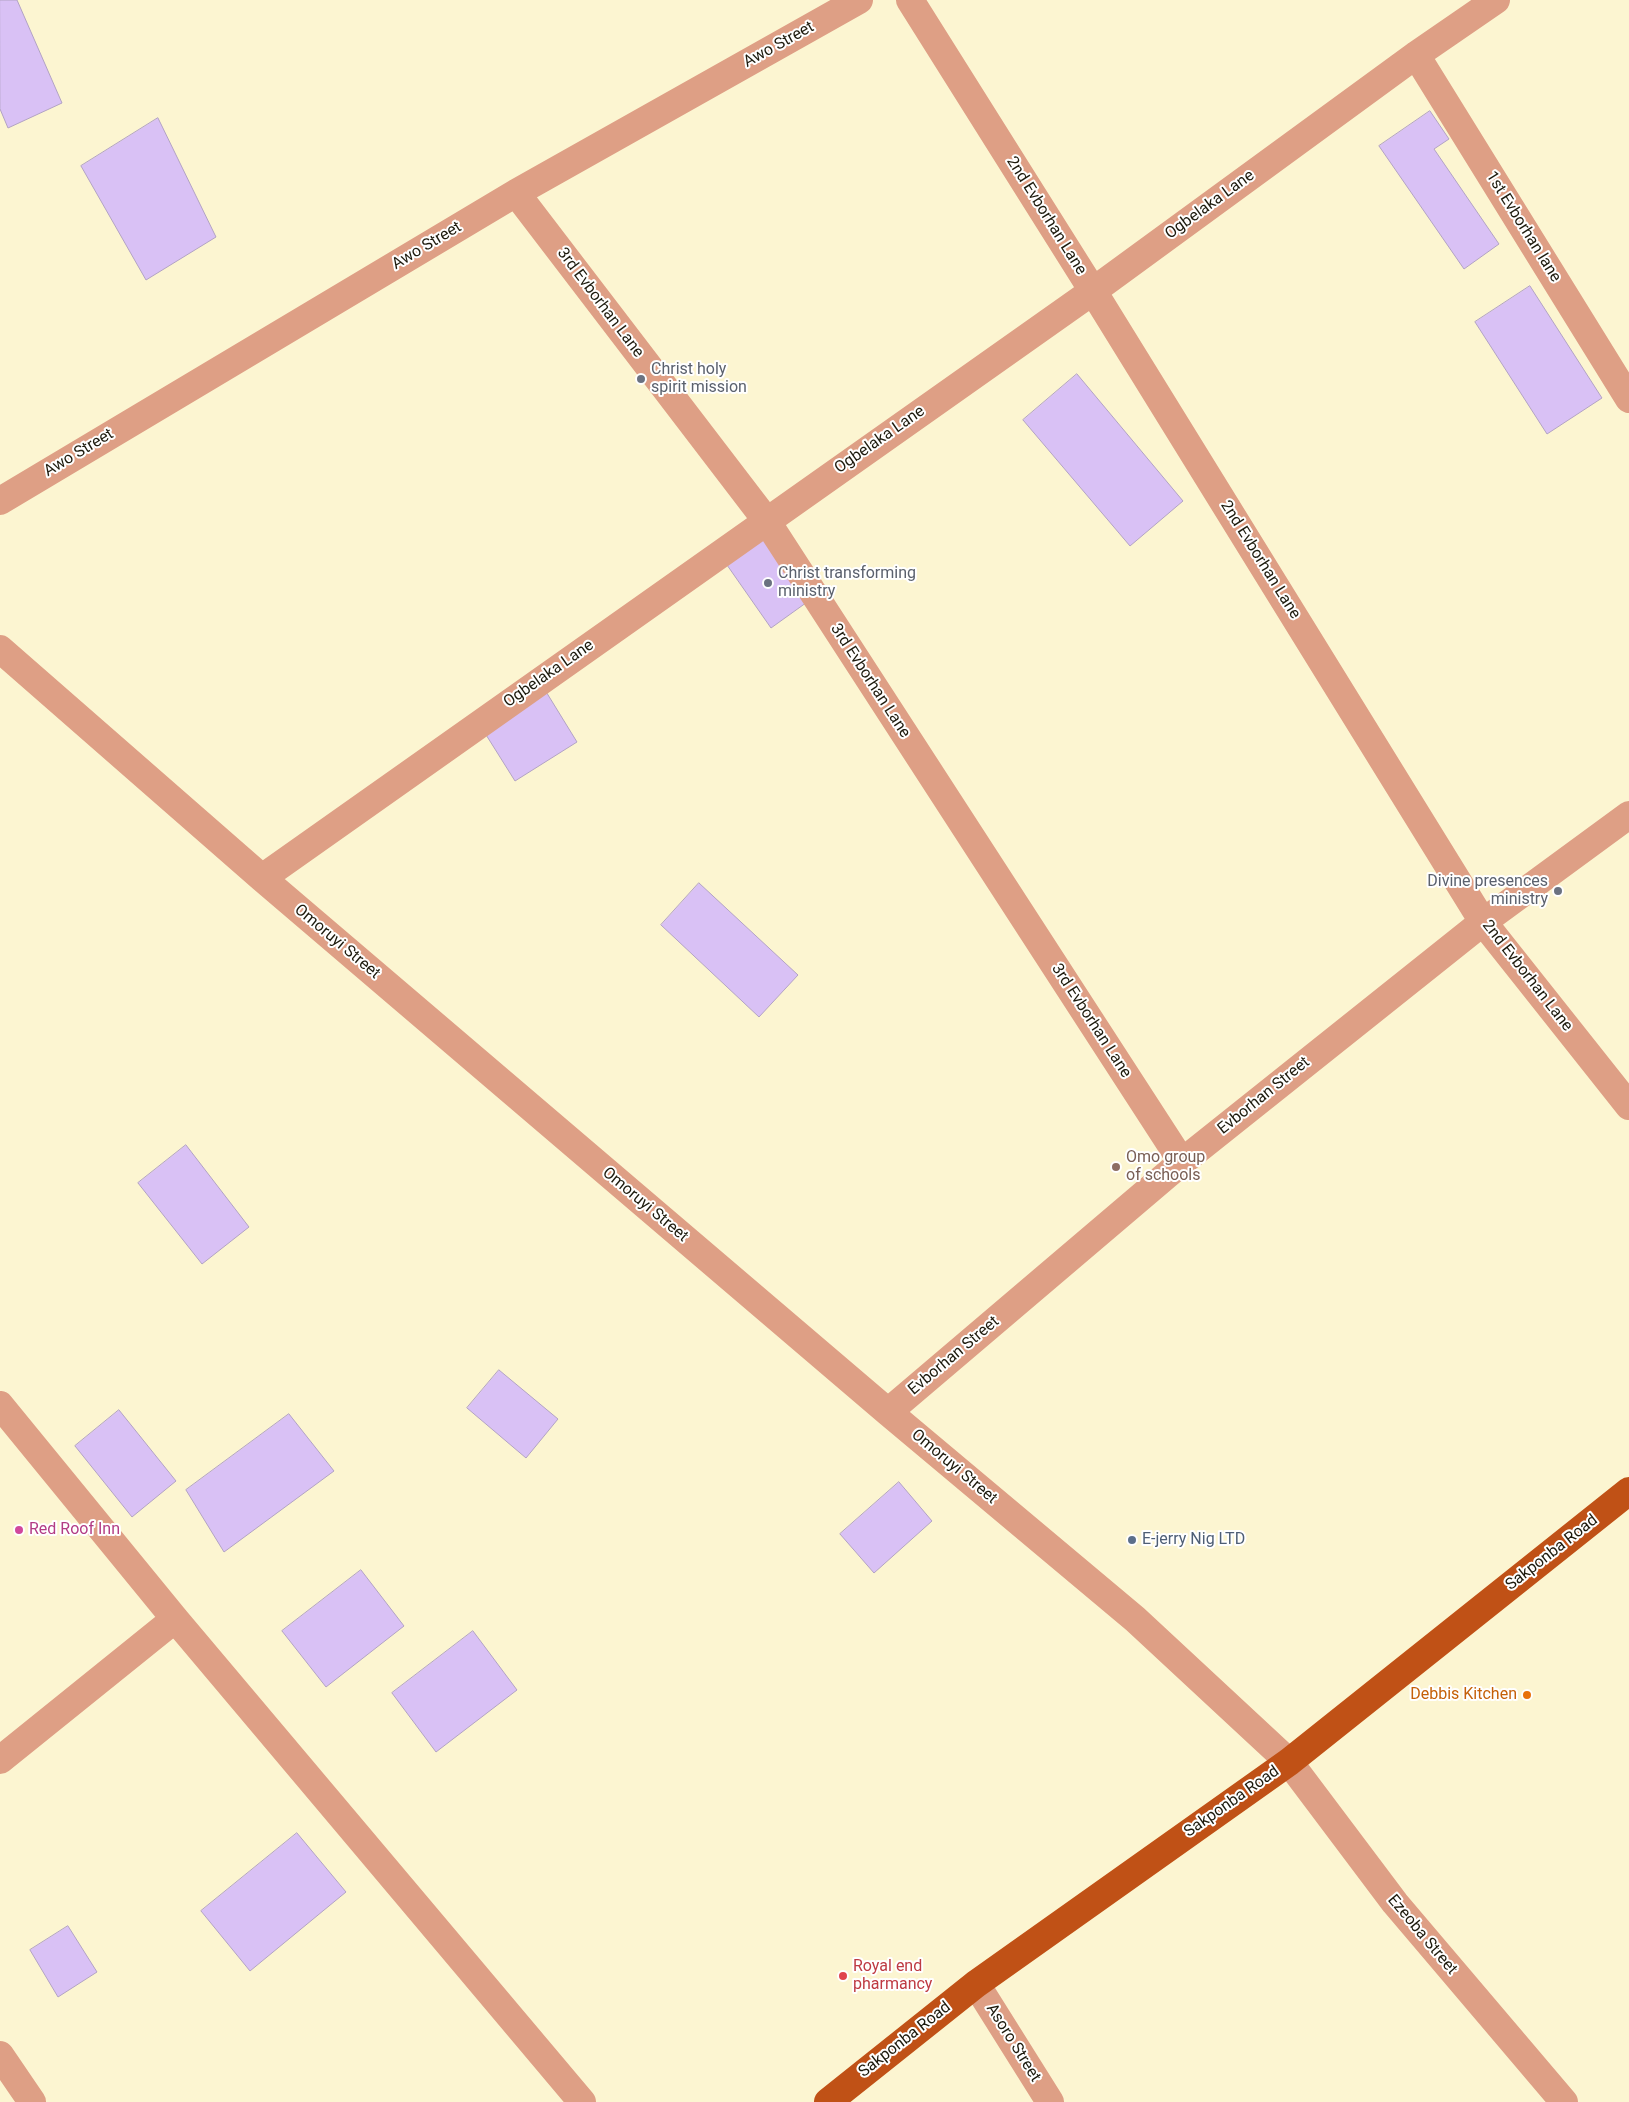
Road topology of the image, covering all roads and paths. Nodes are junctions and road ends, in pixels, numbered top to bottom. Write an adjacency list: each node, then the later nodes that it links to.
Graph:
1 (859, 0): 5 (street, Awo Street)
2 (910, 0): 6 (street, 2nd Evborhan Lane)
3 (1496, 0): 4 (street, Ogbelaka Lane)
4 (1416, 55): 6 (street, Ogbelaka Lane); 7 (street, 1st Evborhan lane)
5 (516, 193): 8 (street, Awo Street); 9 (street, 3rd Evborhan Lane)
6 (1093, 291): 9 (street, Ogbelaka Lane); 13 (street, 2nd Evborhan Lane)
7 (1629, 400)
8 (0, 501)
9 (766, 520): 12 (street, Ogbelaka Lane); 15 (street, 3rd Evborhan Lane)
10 (0, 649): 12 (street, Omoruyi Street)
11 (1629, 815): 13 (street, Evborhan Street)
12 (262, 878): 17 (street, Omoruyi Street)
13 (1483, 922): 14 (street, 2nd Evborhan Lane); 15 (street, Evborhan Street)
14 (1629, 1106)
15 (1182, 1162): 17 (street, Evborhan Street)
16 (0, 1405): 19 (street)
17 (888, 1412): 21 (street, Omoruyi Street)
18 (1629, 1491): 21 (main road, Sakponba Road)
19 (175, 1619): 20 (street); 25 (street)
20 (0, 1760)
21 (1289, 1762): 22 (main road, Sakponba Road); 28 (street, Ezeoba Street)
22 (976, 1984): 26 (main road, Sakponba Road); 27 (street, Asoro Street)
23 (0, 2055): 24 (street)
24 (32, 2102)
25 (582, 2102)
26 (828, 2102)
27 (1050, 2102)
28 (1564, 2102)

